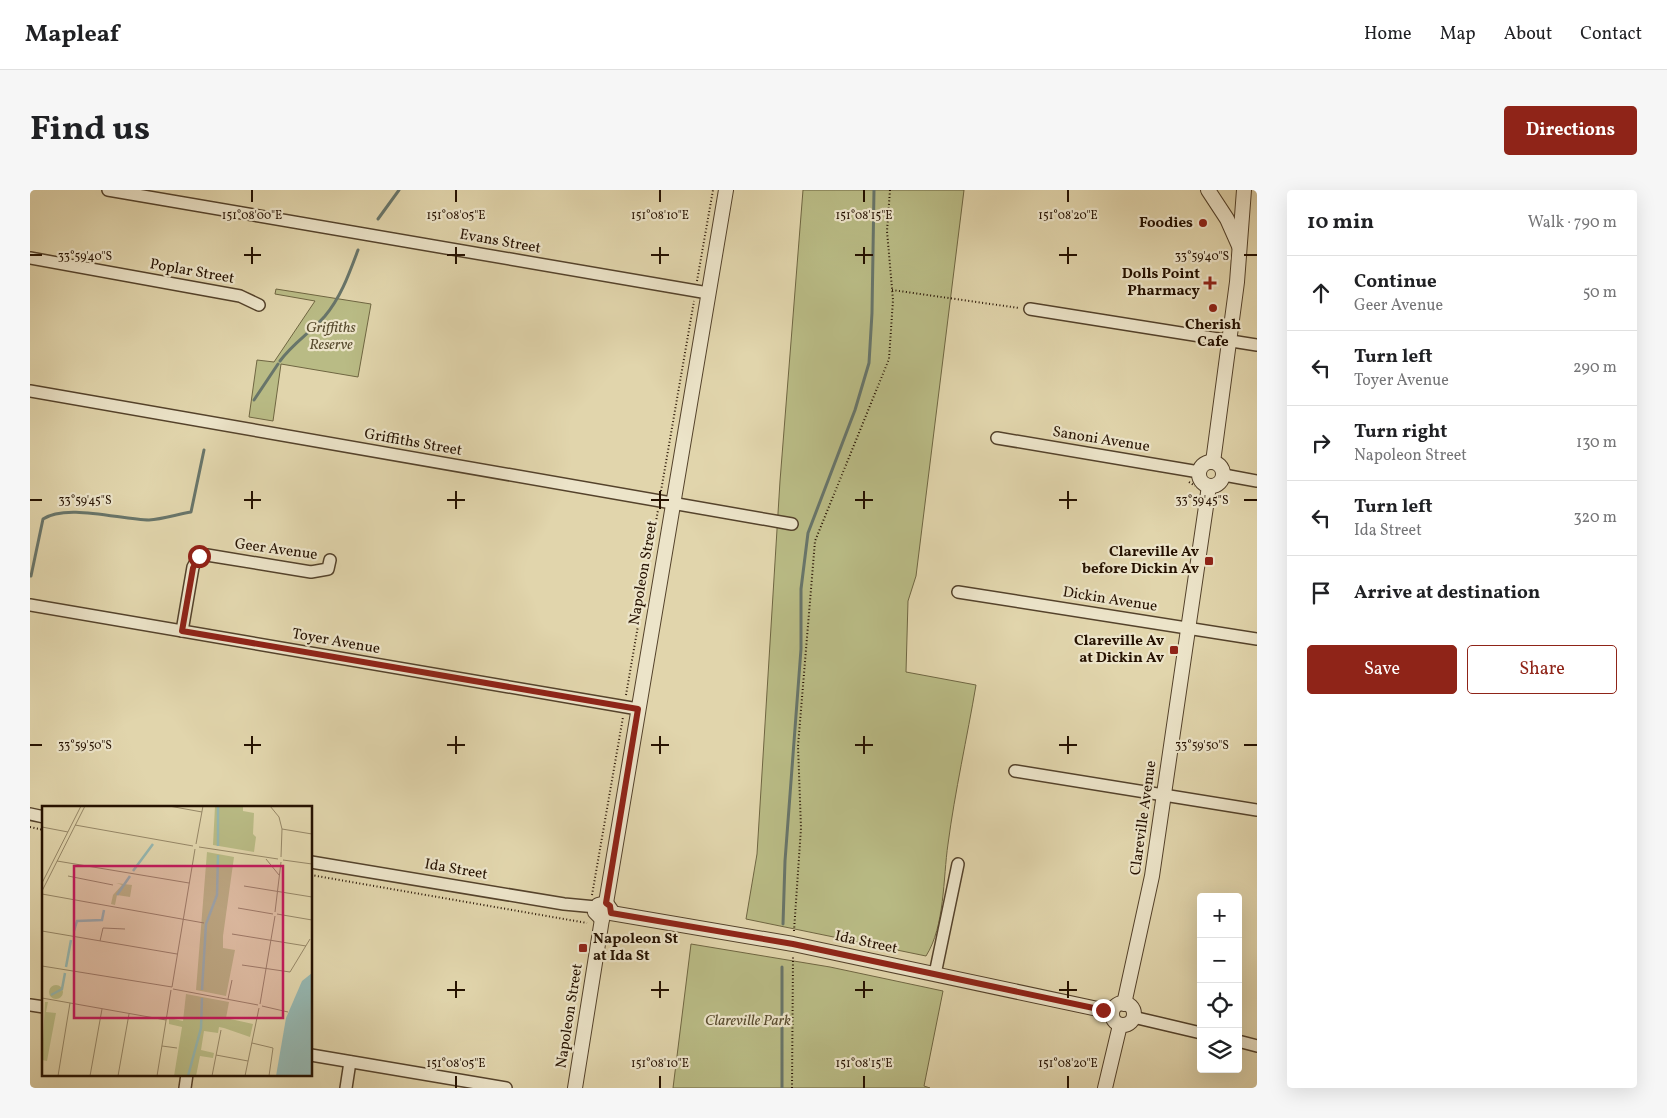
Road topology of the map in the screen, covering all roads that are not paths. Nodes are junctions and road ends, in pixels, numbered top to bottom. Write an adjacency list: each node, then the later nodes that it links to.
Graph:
1 (108, 190): 7 (street, Evans Street)
2 (726, 190): 7 (street, Napoleon Street)
3 (1208, 190): 5 (street)
4 (1244, 190): 5 (street)
5 (1240, 249): 10 (street)
6 (30, 258): 8 (street, Poplar Street)
7 (702, 292): 19 (street, Napoleon Street)
8 (258, 305)
9 (1030, 309): 10 (street)
10 (1230, 340): 11 (street); 14 (street)
11 (1257, 345)
12 (30, 391): 19 (street, Griffiths Street)
13 (997, 438): 15 (street, Sanoni Avenue)
14 (1213, 462): 15 (street); 16 (street)
15 (1199, 472): 18 (street)
16 (1224, 475): 17 (street); 18 (street)
17 (1257, 481)
18 (1209, 486): 24 (street, Clareville Avenue)
19 (666, 502): 20 (street, Griffiths Street); 27 (street, Napoleon Street)
20 (792, 524)
21 (330, 560): 25 (street, Geer Avenue)
22 (958, 592): 24 (street, Dickin Avenue)
23 (30, 605): 25 (street, Toyer Avenue)
24 (1188, 627): 26 (street, Dickin Avenue); 29 (street, Clareville Avenue)
25 (182, 631): 27 (street, Toyer Avenue)
26 (1257, 639)
27 (631, 708): 33 (street, Napoleon Street)
28 (1015, 771): 29 (street)
29 (1164, 795): 30 (street); 35 (street, Clareville Avenue)
30 (1257, 810)
31 (312, 862): 33 (street, Ida Street)
32 (958, 864): 34 (street)
33 (601, 908): 34 (street, Ida Street); 45 (street, Napoleon Street)
34 (935, 974): 35 (street, Ida Street)
35 (1118, 1008): 36 (street); 37 (street)
36 (1133, 1017): 37 (street); 38 (street)
37 (1120, 1025): 46 (street)
38 (1197, 1032)
39 (1242, 1042): 40 (street)
40 (1257, 1046)
41 (312, 1055): 42 (street)
42 (350, 1062): 43 (street); 44 (street)
43 (346, 1088)
44 (506, 1088)
45 (575, 1088)
46 (1106, 1088)

